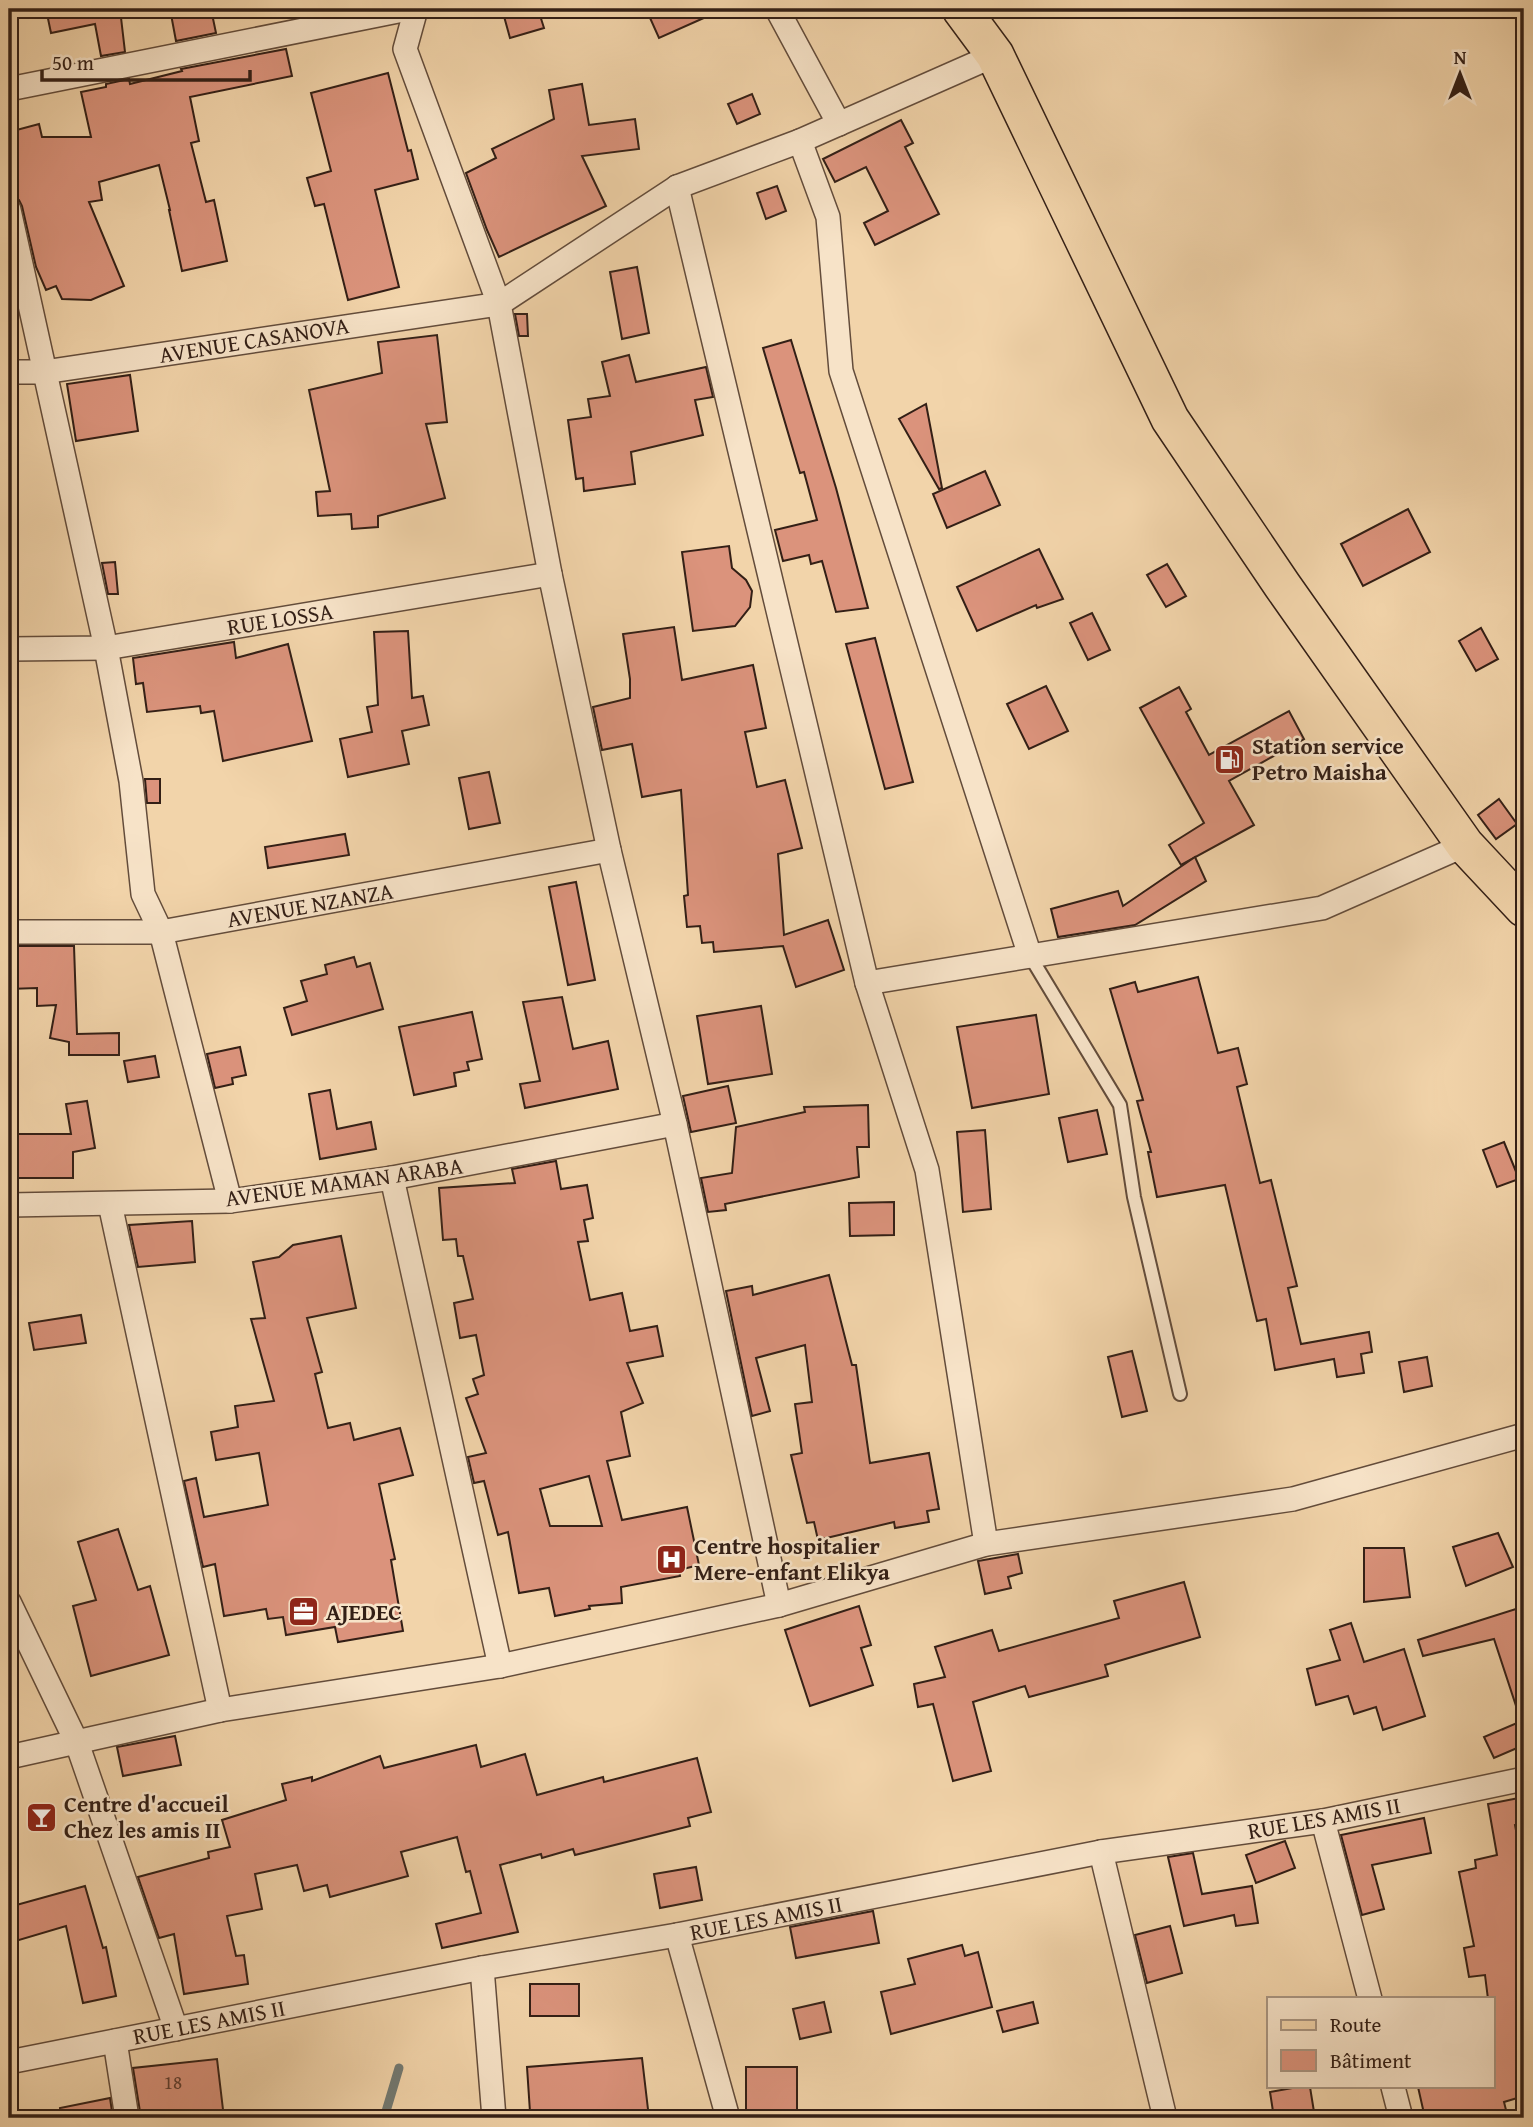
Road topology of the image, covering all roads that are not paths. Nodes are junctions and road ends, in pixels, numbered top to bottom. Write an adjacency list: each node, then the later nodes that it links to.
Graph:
1 (408, 9): 6 (street)
2 (416, 9): 11 (street)
3 (777, 9): 7 (street)
4 (961, 9): 5 (main road)
5 (995, 55): 7 (street); 17 (main road)
6 (9, 89)
7 (839, 124): 8 (street)
8 (800, 141): 9 (street); 22 (street)
9 (677, 187): 11 (street); 23 (street)
10 (9, 210): 13 (street)
11 (499, 304): 13 (street, AVENUE CASANOVA); 14 (street)
12 (9, 372): 13 (street, AVENUE CASANOVA)
13 (44, 372): 15 (street)
14 (550, 574): 15 (street, RUE LOSSA); 18 (street)
15 (106, 648): 16 (street, RUE LOSSA); 21 (street)
16 (9, 649)
17 (1465, 845): 19 (main road); 22 (street)
18 (608, 850): 21 (street, AVENUE NZANZA); 24 (street)
19 (1524, 908)
20 (9, 932): 21 (street, AVENUE NZANZA)
21 (161, 932): 26 (street)
22 (1030, 956): 23 (street); 29 (lane)
23 (867, 983): 31 (street)
24 (675, 1124): 25 (street, AVENUE MAMAN ARABA); 33 (street)
25 (392, 1178): 26 (street, AVENUE MAMAN ARABA); 34 (street)
26 (230, 1201): 27 (street, AVENUE MAMAN ARABA)
27 (110, 1204): 28 (street, AVENUE MAMAN ARABA); 35 (street)
28 (9, 1205)
29 (1180, 1394)
30 (1524, 1435): 31 (street)
31 (986, 1544): 33 (street)
32 (9, 1602): 36 (street)
33 (779, 1605): 34 (street)
34 (500, 1665): 35 (street)
35 (220, 1710): 36 (street)
36 (77, 1744): 37 (street); 44 (street)
37 (9, 1757)
38 (1524, 1779): 39 (street, RUE LES AMIS II)
39 (1323, 1821): 40 (street, RUE LES AMIS II); 43 (street)
40 (1101, 1852): 41 (street, RUE LES AMIS II); 51 (street)
41 (677, 1935): 42 (street, RUE LES AMIS II); 50 (street)
42 (482, 1968): 44 (street, RUE LES AMIS II); 49 (street)
43 (1369, 1997)
44 (176, 2029): 45 (street, RUE LES AMIS II)
45 (115, 2041): 46 (street, RUE LES AMIS II); 48 (street)
46 (9, 2062)
47 (1393, 2088): 52 (street)
48 (127, 2118)
49 (495, 2118)
50 (728, 2118)
51 (1166, 2118)
52 (1401, 2118)

